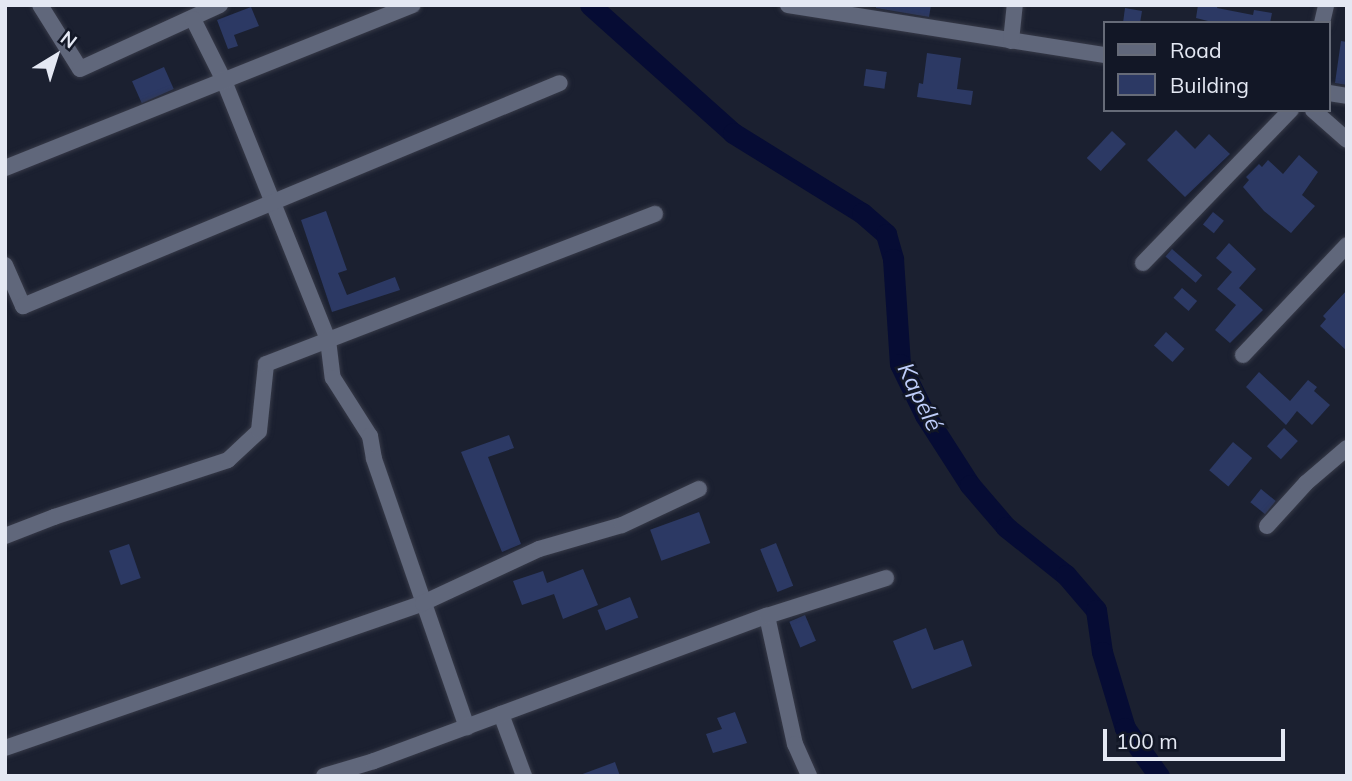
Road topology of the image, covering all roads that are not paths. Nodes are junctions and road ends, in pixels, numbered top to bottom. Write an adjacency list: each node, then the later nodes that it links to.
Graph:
1 (40, 5): 6 (street)
2 (220, 5): 6 (street)
3 (413, 5): 9 (street)
4 (788, 5): 7 (street)
5 (1015, 5): 7 (street)
6 (194, 19): 9 (street)
7 (1011, 41): 8 (street)
8 (1104, 55)
9 (223, 81): 14 (street); 15 (street)
10 (560, 83): 15 (street)
11 (1289, 112): 18 (street)
12 (1315, 112): 13 (street)
13 (1347, 140)
14 (5, 168)
15 (273, 204): 19 (street); 20 (street)
16 (655, 214): 20 (street)
17 (1347, 245): 21 (street)
18 (1143, 263)
19 (5, 265)
20 (328, 340): 25 (street); 27 (street)
21 (1243, 355)
22 (1347, 448): 24 (street)
23 (699, 489): 27 (street)
24 (1267, 526)
25 (5, 536)
26 (886, 578): 28 (street)
27 (423, 603): 30 (street); 32 (street)
28 (767, 616): 29 (street); 31 (street)
29 (501, 714): 30 (street); 35 (street)
30 (467, 727): 33 (street)
31 (796, 744): 36 (street); 37 (street)
32 (5, 748)
33 (377, 769): 34 (street)
34 (324, 776)
35 (524, 776)
36 (797, 776)
37 (809, 776)

